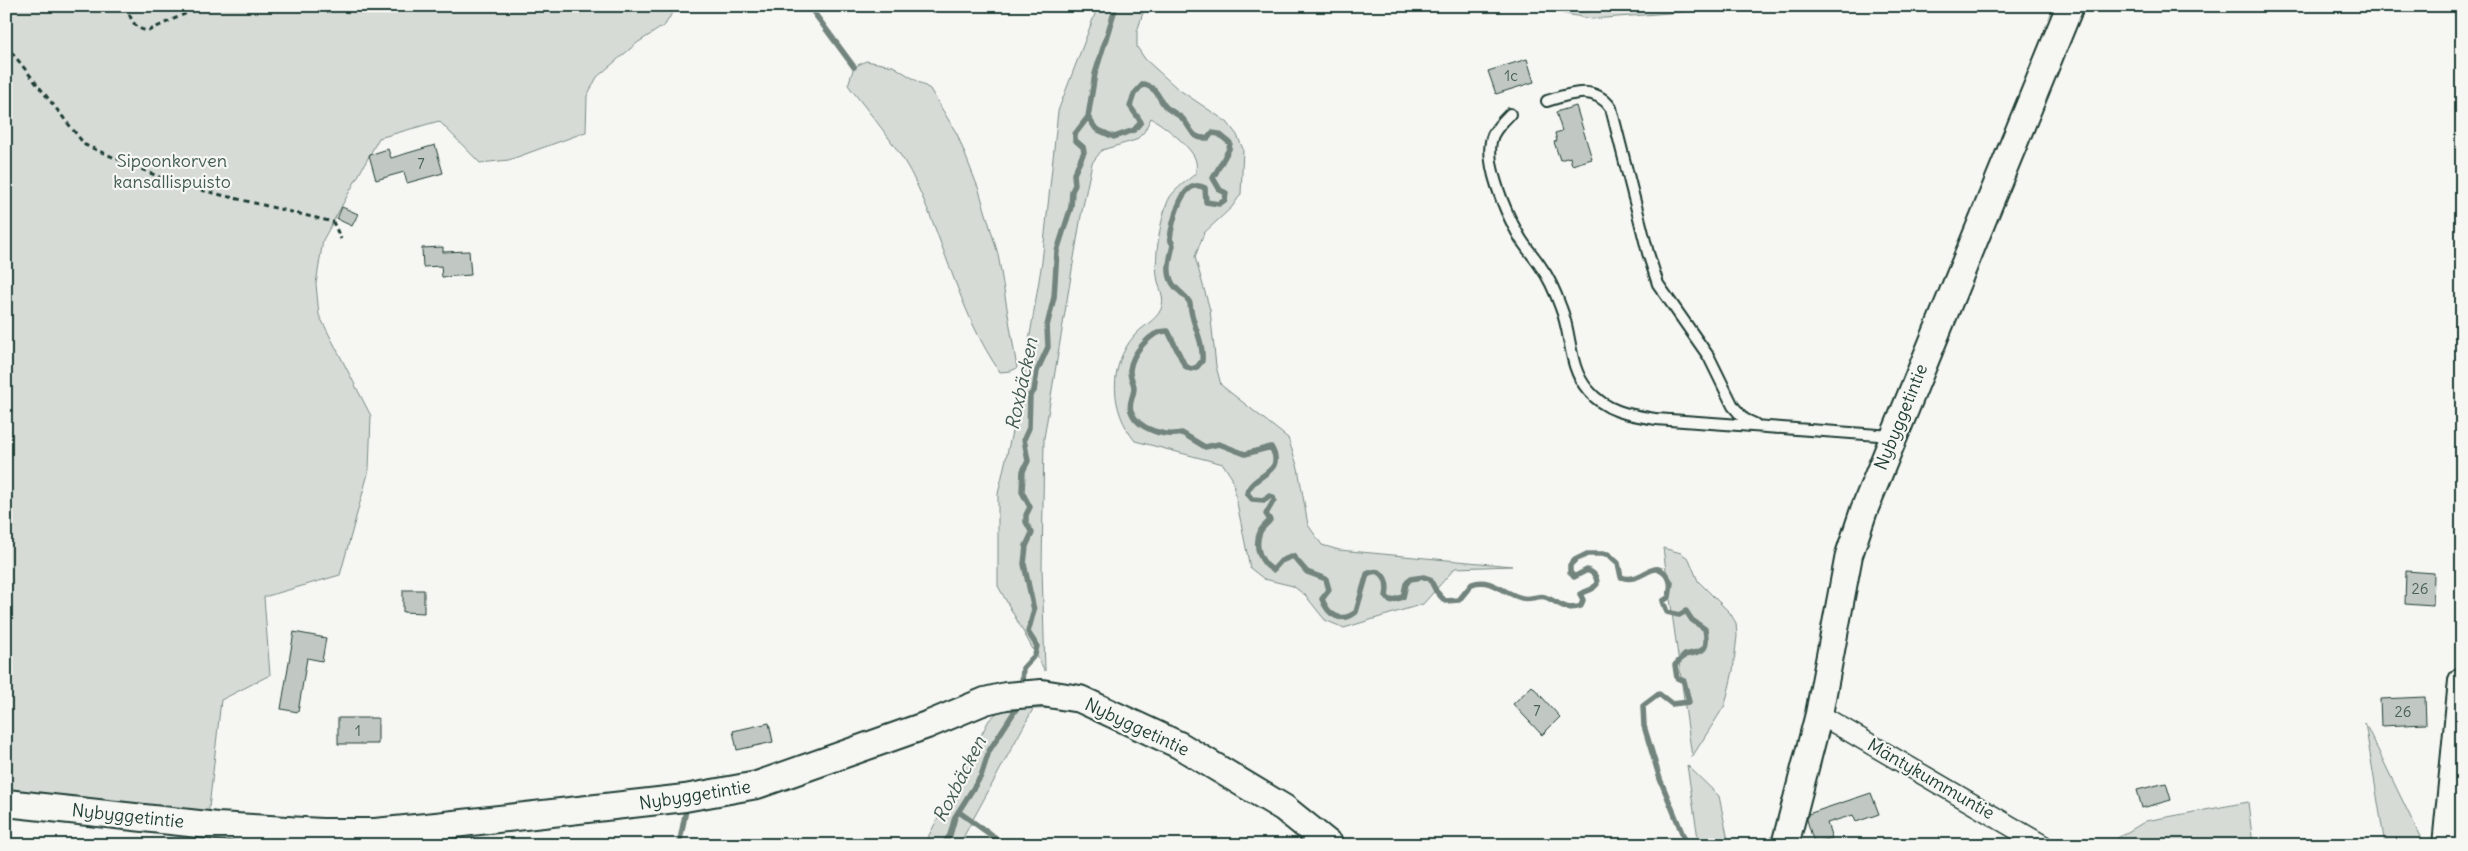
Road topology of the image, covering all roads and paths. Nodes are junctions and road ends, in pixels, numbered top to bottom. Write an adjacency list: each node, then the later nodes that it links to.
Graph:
1 (126, 6): 2 (path)
2 (202, 6)
3 (2070, 6): 9 (street, Nybyggetintie)
4 (6, 45): 7 (path)
5 (1547, 101): 8 (lane)
6 (1510, 114): 8 (lane)
7 (341, 239)
8 (1760, 426): 9 (lane)
9 (1893, 436): 11 (street, Nybyggetintie)
10 (2462, 681): 16 (street)
11 (1819, 714): 14 (street, Nybyggetintie); 15 (street, Mäntykummuntie)
12 (6, 803): 13 (street, Nybyggetintie)
13 (1330, 845)
14 (1785, 845)
15 (2043, 845)
16 (2446, 845)

